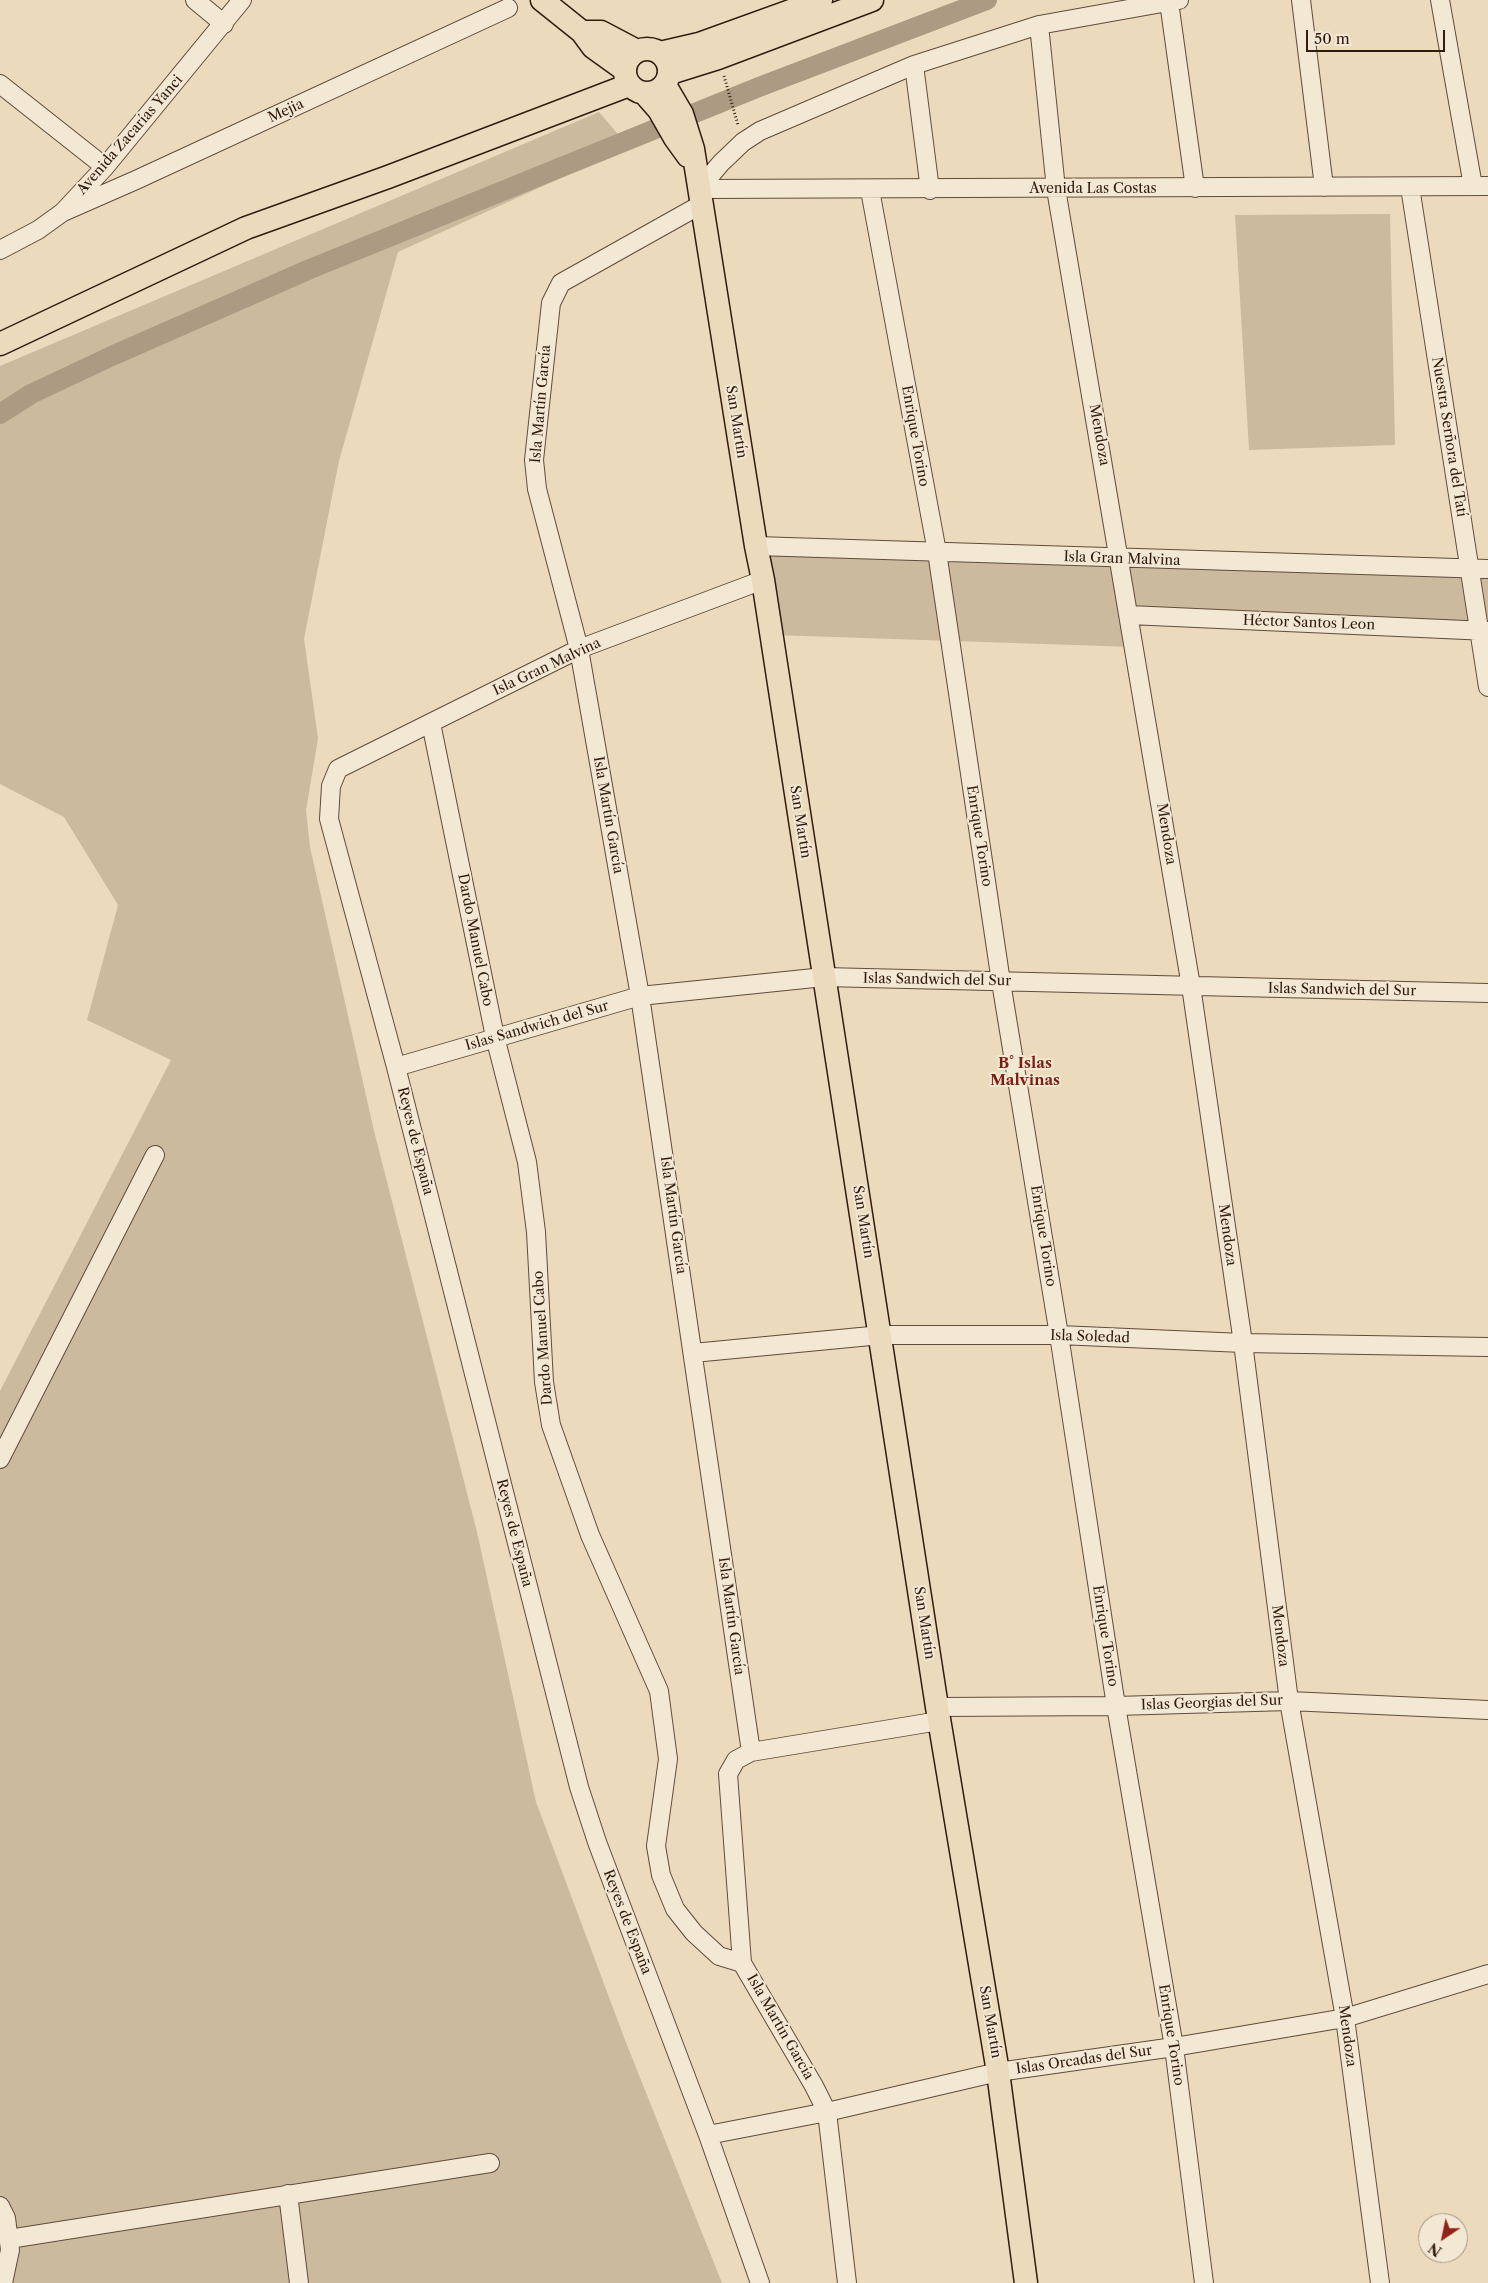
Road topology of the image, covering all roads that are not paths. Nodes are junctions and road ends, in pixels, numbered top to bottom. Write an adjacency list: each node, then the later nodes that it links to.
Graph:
1 (195, 0): 10 (street)
2 (242, 0): 10 (street, Avenida Zacarías Yanci)
3 (542, 0): 12 (main road)
4 (821, 0): 14 (main road)
5 (872, 0): 17 (main road)
6 (1301, 0): 20 (street)
7 (1440, 0): 19 (street)
8 (1174, 1): 11 (street); 22 (street)
9 (508, 8): 27 (street, Mejia)
10 (224, 24): 18 (street, Avenida Zacarías Yanci)
11 (1039, 25): 15 (street); 23 (street, Mendoza)
12 (582, 32): 13 (main road); 17 (main road)
13 (637, 51): 14 (main road); 17 (main road)
14 (660, 53): 17 (main road, San Martín)
15 (914, 65): 25 (street); 26 (street)
16 (0, 84): 18 (street)
17 (649, 87): 26 (main road, San Martín); 29 (main road); 30 (main road)
18 (105, 167): 27 (street, Avenida Zacarías Yanci)
19 (1481, 186): 21 (street, Avenida Las Costas)
20 (1324, 187): 21 (street, Avenida Las Costas); 22 (street, Avenida Las Costas)
21 (1410, 187): 34 (street, Nuestra Serñora del Tatí)
22 (1195, 188): 23 (street, Avenida Las Costas)
23 (1056, 189): 25 (street, Avenida Las Costas); 33 (street, Mendoza)
24 (870, 190): 25 (street, Avenida Las Costas); 26 (street, Avenida Las Costas); 32 (street, Enrique Torino)
25 (930, 190)
26 (700, 197): 31 (main road, San Martín); 39 (street, Isla Martín García)
27 (63, 212): 28 (street, Avenida Zacarías Yanci)
28 (0, 250)
29 (0, 328)
30 (0, 344)
31 (756, 546): 32 (street, Isla Gran Malvina); 36 (main road, San Martín)
32 (937, 552): 33 (street, Isla Gran Malvina); 44 (street, Enrique Torino)
33 (1120, 559): 34 (street, Isla Gran Malvina); 37 (street, Mendoza)
34 (1470, 568): 35 (street, Isla Gran Malvina); 38 (street, Nuestra Serñora del Tatí)
35 (1488, 569)
36 (763, 580): 39 (street, Isla Gran Malvina); 43 (main road, San Martín)
37 (1130, 615): 38 (street, Héctor Santos Leon); 45 (street, Mendoza)
38 (1484, 630): 40 (street, Nuestra Serñora del Tatí)
39 (579, 649): 41 (street, Isla Gran Malvina); 47 (street, Isla Martín García)
40 (1488, 687)
41 (432, 723): 42 (street, Isla Gran Malvina); 48 (street, Dardo Manuel Cabo)
42 (338, 769): 49 (street, Reyes de España)
43 (824, 977): 44 (street, Islas Sandwich del Sur); 47 (street, Islas Sandwich del Sur); 51 (main road, San Martín)
44 (1001, 982): 45 (street, Islas Sandwich del Sur); 52 (street, Enrique Torino)
45 (1191, 986): 46 (street, Islas Sandwich del Sur); 53 (street, Mendoza)
46 (1488, 993)
47 (640, 996): 48 (street, Islas Sandwich del Sur); 55 (street, Isla Martín García)
48 (495, 1037): 49 (street, Islas Sandwich del Sur); 62 (street, Dardo Manuel Cabo)
49 (396, 1067): 68 (street, Reyes de España)
50 (155, 1155): 56 (street)
51 (881, 1335): 52 (street, Isla Soledad); 55 (street, Isla Soledad); 60 (main road, San Martín)
52 (1059, 1335): 53 (street, Isla Soledad); 58 (street, Enrique Torino)
53 (1243, 1343): 54 (street, Isla Soledad); 57 (street, Mendoza)
54 (1488, 1348)
55 (693, 1353): 61 (street, Isla Martín García)
56 (1, 1455)
57 (1289, 1701): 58 (street, Islas Georgias del Sur); 59 (street, Islas Georgias del Sur); 64 (street, Mendoza)
58 (1116, 1706): 60 (street, Islas Georgias del Sur); 65 (street, Enrique Torino)
59 (1488, 1710)
60 (938, 1714): 61 (street, Islas Georgias del Sur); 66 (main road, San Martín)
61 (751, 1752): 62 (street, Isla Martín García)
62 (742, 1963): 67 (street, Isla Martín García)
63 (1488, 1974): 64 (street, Islas Orcadas del Sur)
64 (1345, 2018): 65 (street, Islas Orcadas del Sur); 79 (street, Mendoza)
65 (1174, 2047): 66 (street, Islas Orcadas del Sur); 78 (street, Enrique Torino)
66 (998, 2072): 67 (street, Islas Orcadas del Sur); 77 (main road, San Martín)
67 (827, 2112): 68 (street, Islas Orcadas del Sur); 76 (street, Isla Martín García)
68 (708, 2135): 75 (street, Reyes de España)
69 (490, 2163): 70 (street)
70 (288, 2194): 72 (street); 74 (street)
71 (0, 2206): 72 (street)
72 (9, 2239): 73 (street)
73 (3, 2283)
74 (298, 2283)
75 (760, 2283)
76 (847, 2283)
77 (1026, 2283)
78 (1204, 2283)
79 (1380, 2283)

